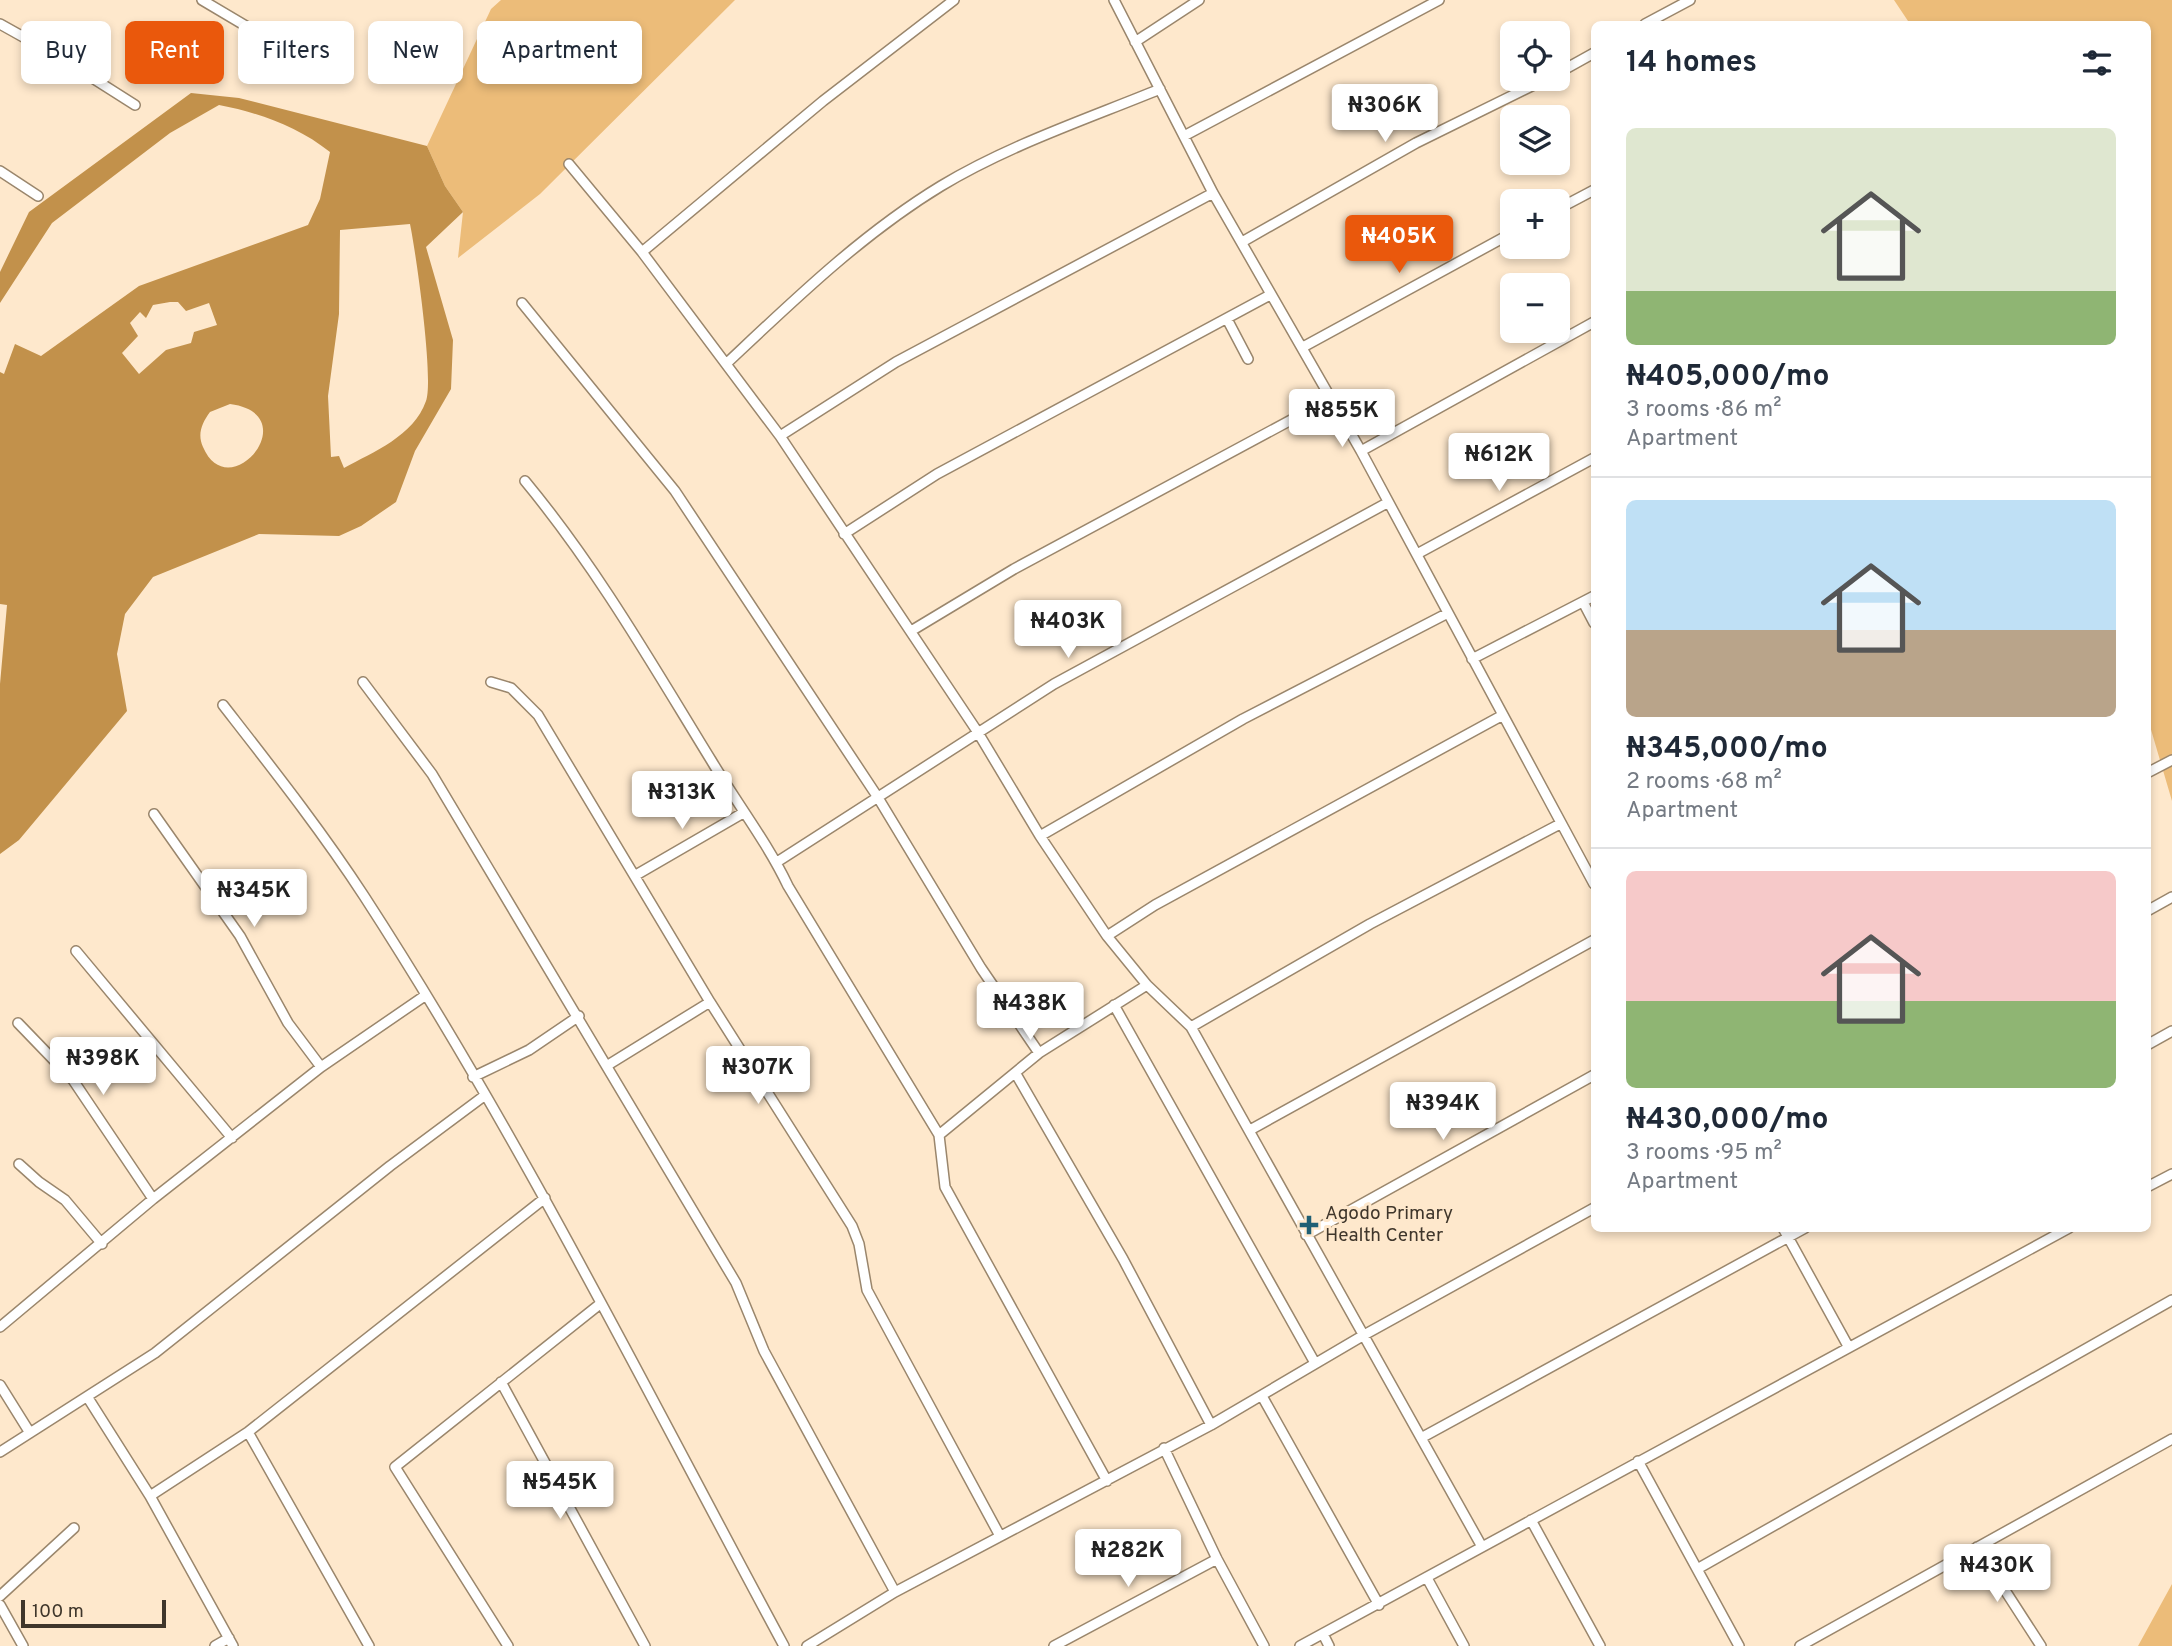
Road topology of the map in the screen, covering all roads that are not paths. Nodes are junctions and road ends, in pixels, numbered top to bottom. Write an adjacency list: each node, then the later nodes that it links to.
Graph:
1 (202, 0): 7 (street)
2 (954, 0): 25 (street)
3 (1114, 0): 10 (street)
4 (1199, 0): 10 (street)
5 (1439, 0): 16 (street)
6 (1690, 0): 8 (street)
7 (238, 21)
8 (1651, 21)
9 (0, 24): 15 (street)
10 (1135, 42): 13 (street)
11 (1591, 55): 12 (street)
12 (1570, 66)
13 (1160, 89): 16 (street); 32 (street)
14 (1522, 91): 24 (street)
15 (135, 105)
16 (1184, 136): 20 (street)
17 (569, 164): 25 (street)
18 (0, 171): 21 (street)
19 (1591, 192): 22 (street)
20 (1213, 193): 24 (street); 34 (street)
21 (38, 195)
22 (1570, 203)
23 (1500, 240): 30 (street)
24 (1242, 242): 26 (street)
25 (642, 252): 32 (street)
26 (1270, 295): 28 (street); 30 (street)
27 (522, 303): 54 (street)
28 (1227, 319): 31 (street); 39 (street)
29 (1591, 324): 35 (street)
30 (1303, 347): 33 (street)
31 (1248, 359)
32 (727, 363): 34 (street)
33 (1330, 399): 35 (street); 45 (street)
34 (780, 436): 39 (street)
35 (1361, 451): 38 (street)
36 (1591, 460): 40 (street)
37 (525, 481): 55 (street)
38 (1387, 503): 40 (street); 51 (street)
39 (844, 534): 45 (street)
40 (1417, 554): 43 (street)
41 (1591, 599): 42 (street)
42 (1583, 603): 44 (street); 46 (street)
43 (1448, 613): 46 (street); 58 (street)
44 (1591, 618)
45 (911, 631): 51 (street)
46 (1472, 659): 50 (street)
47 (363, 682): 71 (street)
48 (491, 682): 60 (street)
49 (223, 705): 68 (street)
50 (1503, 715): 57 (street); 64 (street)
51 (977, 732): 54 (street); 58 (street)
52 (2172, 760): 53 (street)
53 (2151, 771)
54 (877, 796): 59 (street); 76 (street)
55 (743, 813): 59 (street); 60 (street)
56 (154, 814): 78 (street)
57 (1560, 824): 61 (street); 73 (street)
58 (1040, 836): 64 (street)
59 (777, 862): 84 (street)
60 (636, 875): 69 (street)
61 (1591, 879)
62 (2172, 897): 63 (street)
63 (2151, 909)
64 (1107, 936): 67 (street)
65 (1591, 942): 83 (street)
66 (76, 951): 85 (street)
67 (1147, 985): 70 (street); 73 (street)
68 (426, 995): 78 (street); 80 (street)
69 (710, 1002): 77 (street); 118 (street)
70 (1114, 1005): 76 (street); 101 (street)
71 (579, 1016): 77 (street); 80 (street)
72 (18, 1023): 90 (street)
73 (1191, 1027): 83 (street)
74 (2172, 1031): 75 (street)
75 (2151, 1043)
76 (1039, 1053): 79 (street)
77 (608, 1065): 124 (street)
78 (321, 1068): 85 (street)
79 (1016, 1074): 84 (street); 106 (street)
80 (473, 1077): 82 (street)
81 (1591, 1077): 94 (street)
82 (484, 1096): 89 (street); 105 (street)
83 (1250, 1130): 94 (street)
84 (939, 1135): 114 (street)
85 (232, 1139): 90 (street)
86 (19, 1164): 95 (street)
87 (2172, 1174): 88 (street)
88 (2151, 1185)
89 (545, 1198): 97 (street); 107 (street)
90 (153, 1199): 95 (street)
91 (1591, 1210): 99 (street)
92 (2062, 1232): 100 (street)
93 (1786, 1233): 100 (street); 109 (street)
94 (1306, 1235): 99 (street)
95 (102, 1244): 98 (street)
96 (2172, 1300): 122 (street)
97 (600, 1304): 102 (street); 135 (street)
98 (0, 1326)
99 (1364, 1335): 101 (street); 109 (street)
100 (1848, 1346): 113 (street)
101 (1315, 1363): 104 (street)
102 (501, 1382): 133 (street); 134 (street)
103 (0, 1385): 108 (street)
104 (1262, 1396): 106 (street); 127 (street)
105 (88, 1398): 108 (street); 115 (street)
106 (1212, 1425): 111 (street)
107 (248, 1432): 115 (street); 132 (street)
108 (30, 1433): 112 (street)
109 (1421, 1438): 119 (street)
110 (2172, 1439): 120 (street)
111 (1164, 1448): 114 (street); 121 (street)
112 (0, 1452)
113 (1638, 1461): 116 (street); 122 (street)
114 (1107, 1481): 118 (street)
115 (150, 1496): 129 (street)
116 (1531, 1520): 119 (street); 142 (street)
117 (74, 1528): 125 (street)
118 (1000, 1536): 124 (street)
119 (1481, 1545): 123 (street)
120 (1976, 1547): 144 (street); 145 (street)
121 (1217, 1559): 137 (street); 138 (street)
122 (1699, 1568): 143 (street)
123 (1427, 1578): 127 (street); 141 (street)
124 (895, 1592): 136 (street)
125 (0, 1596)
126 (0, 1605): 130 (street)
127 (1379, 1605): 128 (street)
128 (1323, 1634): 139 (street); 140 (street)
129 (231, 1642): 131 (street)
130 (23, 1646)
131 (215, 1646)
132 (369, 1646)
133 (508, 1646)
134 (645, 1646)
135 (784, 1646)
136 (807, 1646)
137 (1054, 1646)
138 (1264, 1646)
139 (1300, 1646)
140 (1329, 1646)
141 (1464, 1646)
142 (1600, 1646)
143 (1739, 1646)
144 (1800, 1646)
145 (2040, 1646)

